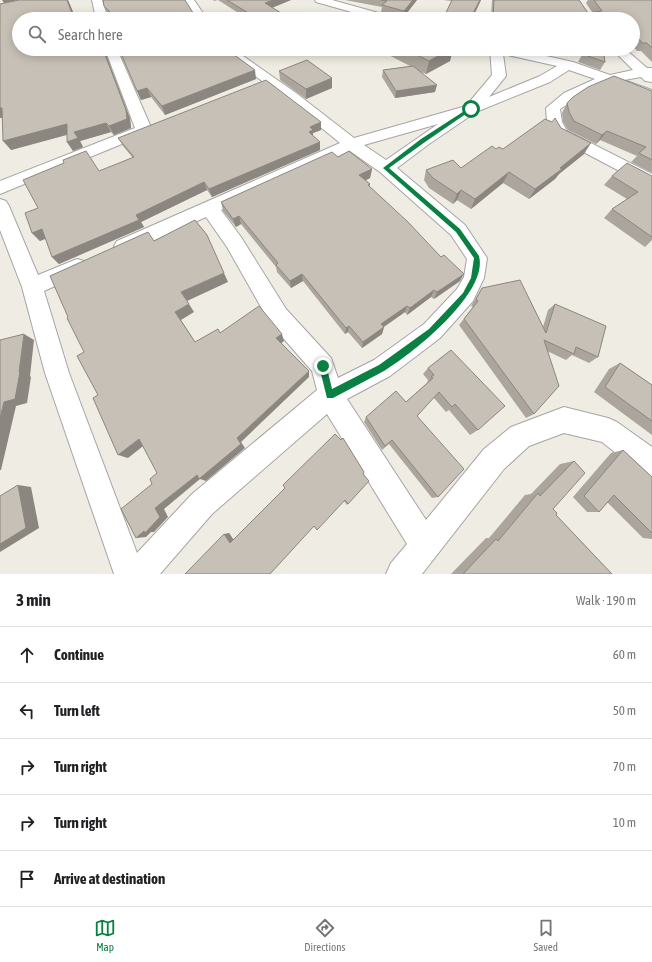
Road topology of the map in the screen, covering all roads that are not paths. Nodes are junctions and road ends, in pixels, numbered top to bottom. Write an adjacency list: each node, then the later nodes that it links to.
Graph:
1 (98, 0): 4 (street)
2 (189, 0): 5 (street)
3 (320, 0): 6 (street)
4 (101, 12)
5 (197, 12)
6 (364, 12)
7 (115, 56): 21 (street)
8 (234, 56): 18 (street)
9 (498, 56): 17 (street)
10 (528, 56): 12 (street)
11 (627, 56): 13 (street)
12 (568, 65): 14 (street); 17 (street)
13 (647, 72): 14 (street); 15 (street)
14 (609, 79): 16 (street); 20 (street)
15 (652, 80)
16 (652, 95)
17 (471, 109): 18 (street); 19 (street)
18 (350, 144): 19 (street); 23 (street)
19 (386, 168): 25 (street)
20 (652, 181)
21 (0, 188)
22 (0, 206): 24 (street)
23 (209, 208): 24 (street); 25 (street)
24 (32, 288): 28 (street)
25 (330, 395): 27 (street); 29 (street)
26 (652, 464): 27 (street)
27 (425, 546): 30 (street)
28 (130, 574)
29 (139, 574)
30 (402, 574)

